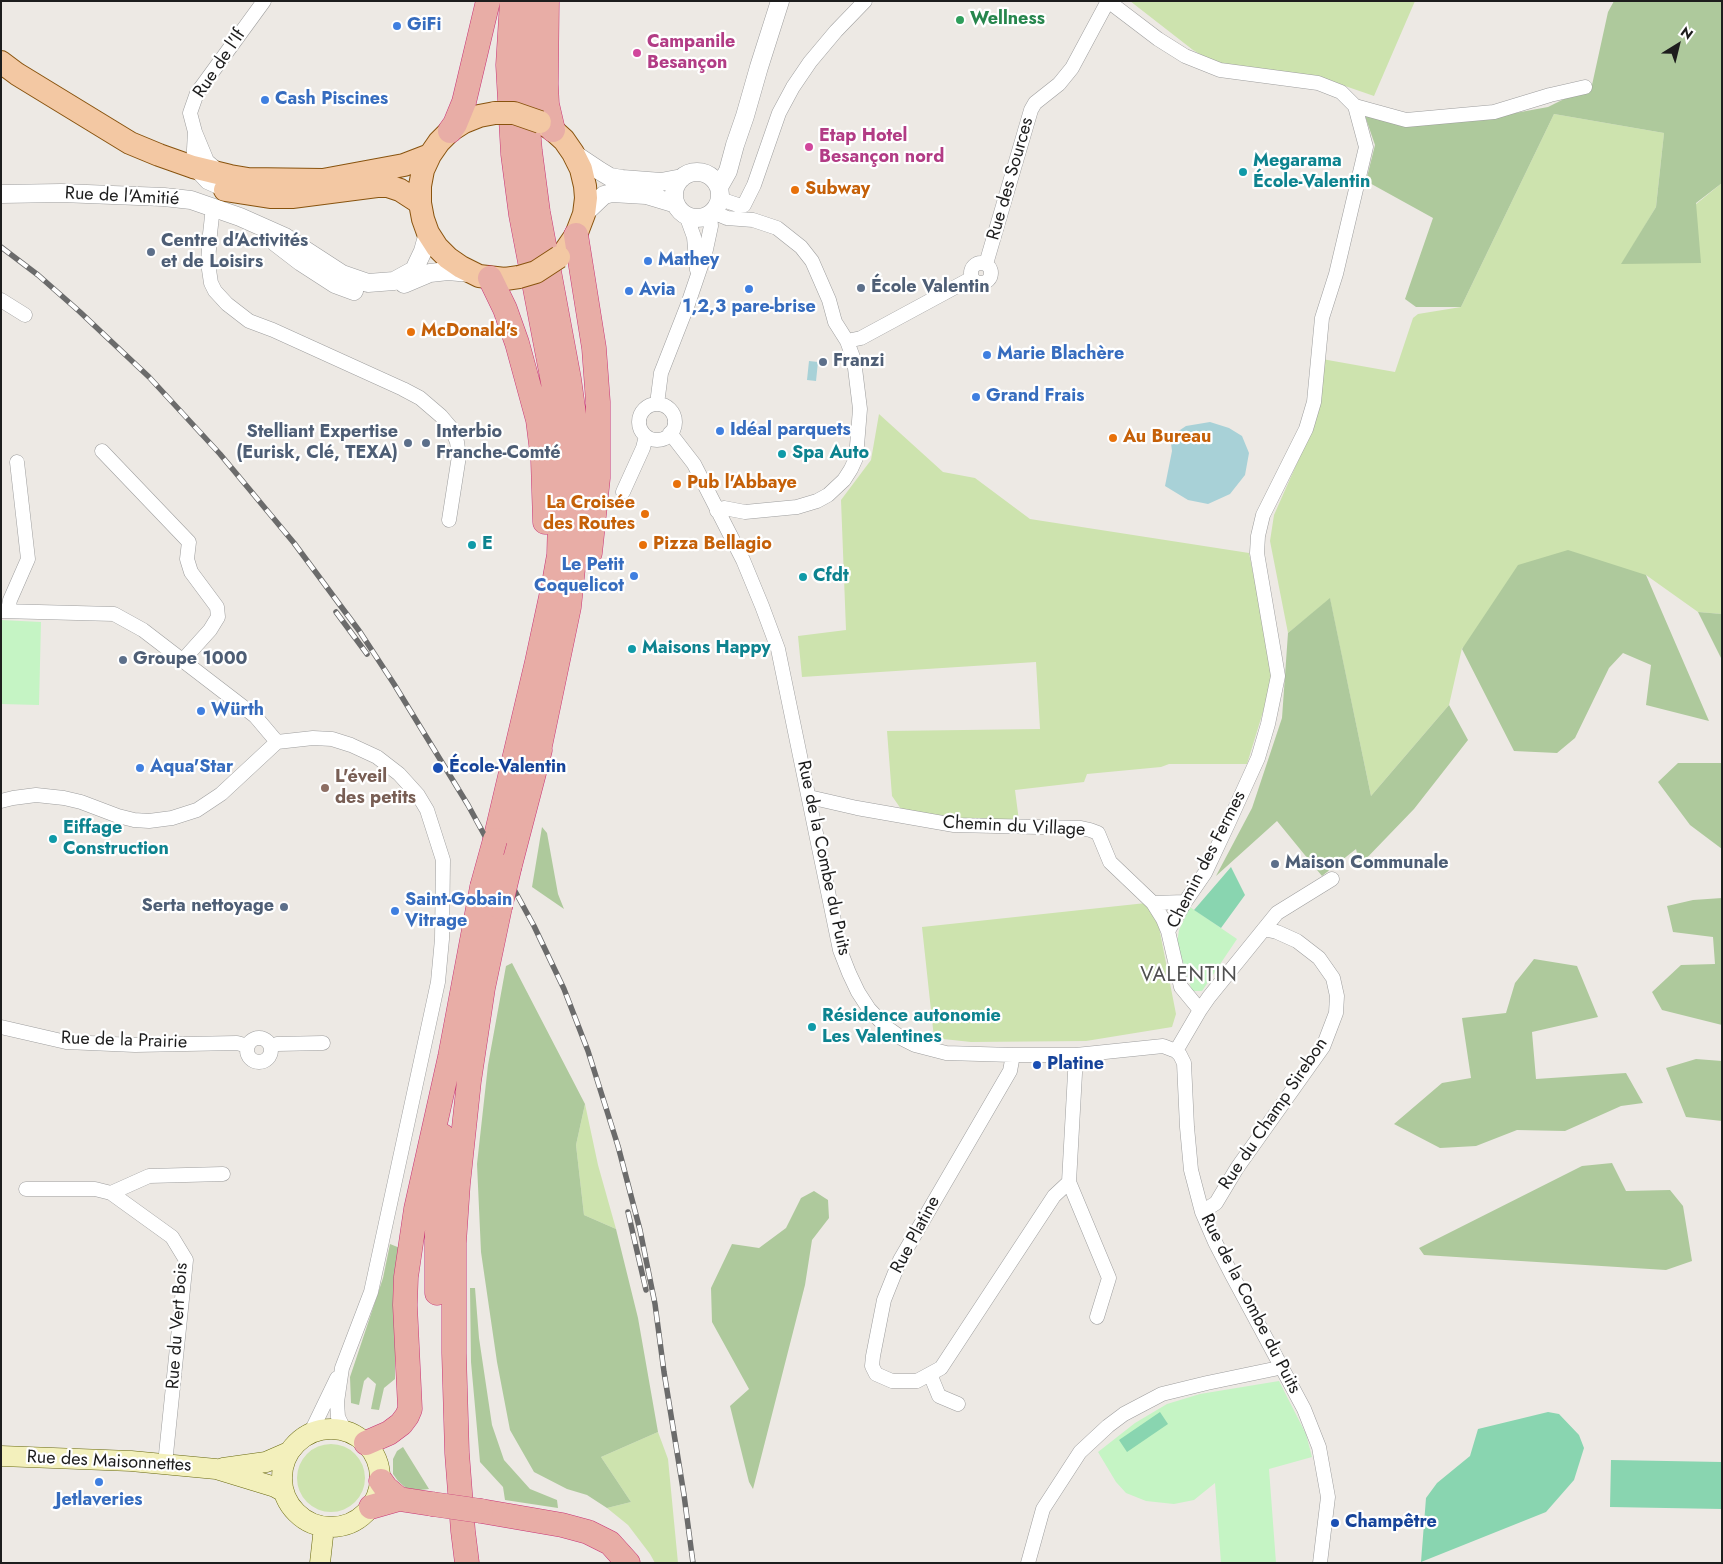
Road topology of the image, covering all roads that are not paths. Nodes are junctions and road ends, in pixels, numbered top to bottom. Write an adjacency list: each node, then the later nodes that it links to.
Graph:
1 (264, 1): 15 (street, Rue de l'If)
2 (488, 1): 14 (highway)
3 (512, 1): 45 (highway)
4 (530, 1): 47 (highway)
5 (547, 1): 13 (highway)
6 (780, 1): 16 (street)
7 (865, 1): 25 (street)
8 (1108, 1): 12 (street); 34 (street, Rue des Sources)
9 (1, 62): 19 (main road)
10 (1, 80): 22 (main road)
11 (1585, 87): 12 (street)
12 (1355, 106): 51 (street, Chemin des Fermes)
13 (546, 126): 14 (main road, bridge); 17 (main road)
14 (450, 131): 18 (main road)
15 (194, 132): 19 (street); 22 (street)
16 (734, 145): 20 (street); 25 (street)
17 (573, 153): 21 (street); 28 (main road)
18 (430, 155): 22 (main road); 24 (main road)
19 (193, 167): 22 (main road)
20 (700, 173): 21 (street); 25 (street)
21 (682, 178): 26 (street)
22 (220, 190): 23 (street, Rue de l'Amitié); 24 (main road); 27 (street, Rue de l'Amitié); 42 (street)
23 (1, 194)
24 (420, 203): 29 (main road)
25 (716, 203): 26 (street); 30 (street); 34 (street)
26 (681, 209): 28 (street); 30 (street)
27 (240, 217): 29 (street, Rue de l'Amitié); 31 (street, Rue de l'Amitié)
28 (580, 224): 31 (main road, bridge); 47 (highway)
29 (428, 234): 31 (main road)
30 (697, 274): 35 (street)
31 (480, 275): 45 (highway)
32 (1, 300): 33 (street)
33 (25, 314)
34 (847, 341): 41 (street)
35 (657, 404): 36 (street); 37 (street)
36 (670, 433): 37 (street); 41 (street, Rue de la Combe du Puits)
37 (646, 436): 40 (street)
38 (102, 451): 44 (street)
39 (17, 462): 43 (street)
40 (622, 492)
41 (718, 511): 48 (street, Rue de la Combe du Puits)
42 (448, 520)
43 (5, 611): 44 (street)
44 (184, 660): 46 (street)
45 (537, 662): 63 (highway, bridge)
46 (277, 742): 49 (street); 71 (street)
47 (536, 765): 86 (highway, bridge)
48 (809, 797): 52 (street, Chemin du Village); 61 (street, Rue de la Combe du Puits)
49 (1, 801)
50 (1332, 879): 53 (street)
51 (1185, 902): 52 (street); 54 (street, Chemin des Fermes)
52 (1153, 903): 54 (street, Chemin du Village)
53 (1264, 929): 55 (street); 68 (street, Rue du Champ Sirebon)
54 (1168, 931): 55 (street, Chemin des Fermes)
55 (1200, 1010): 60 (street)
56 (1, 1027): 58 (street, Rue de la Prairie)
57 (324, 1043): 59 (street)
58 (248, 1046): 59 (street); 59 (street)
59 (271, 1046)
60 (1176, 1051): 62 (street, Rue de la Combe du Puits); 68 (street, Rue de la Combe du Puits)
61 (1013, 1055): 62 (street, Rue de la Combe du Puits); 72 (street, Rue Platine)
62 (1076, 1055): 65 (street)
63 (450, 1058): 76 (highway); 88 (highway)
64 (224, 1174): 67 (street)
65 (1068, 1182): 69 (street); 72 (street, Rue Platine)
66 (26, 1189): 67 (street, Rue du Vert Bois)
67 (111, 1193): 79 (street, Rue du Vert Bois)
68 (1202, 1212): 70 (street, Rue de la Combe du Puits)
69 (1096, 1317)
70 (1282, 1366): 92 (street); 93 (street, Rue de la Combe du Puits)
71 (342, 1368): 74 (street); 75 (street)
72 (930, 1374): 73 (street)
73 (958, 1404)
74 (345, 1431): 75 (main road); 76 (main road)
75 (310, 1434): 77 (main road)
76 (366, 1443): 81 (main road)
77 (289, 1452): 80 (main road, Rue des Maisonnettes); 82 (main road)
78 (1, 1456): 79 (main road, Rue des Maisonnettes)
79 (165, 1464): 80 (main road, Rue des Maisonnettes)
80 (216, 1469): 82 (main road, Rue des Maisonnettes)
81 (380, 1481): 83 (highway); 84 (main road)
82 (284, 1492): 85 (main road)
83 (399, 1500): 84 (highway); 91 (highway, bridge)
84 (372, 1507): 85 (main road)
85 (324, 1527): 87 (main road)
86 (463, 1532): 89 (highway); 90 (highway)
87 (320, 1563)
88 (450, 1563)
89 (467, 1563)
90 (471, 1563)
91 (628, 1563)
92 (1028, 1563)
93 (1320, 1563)

